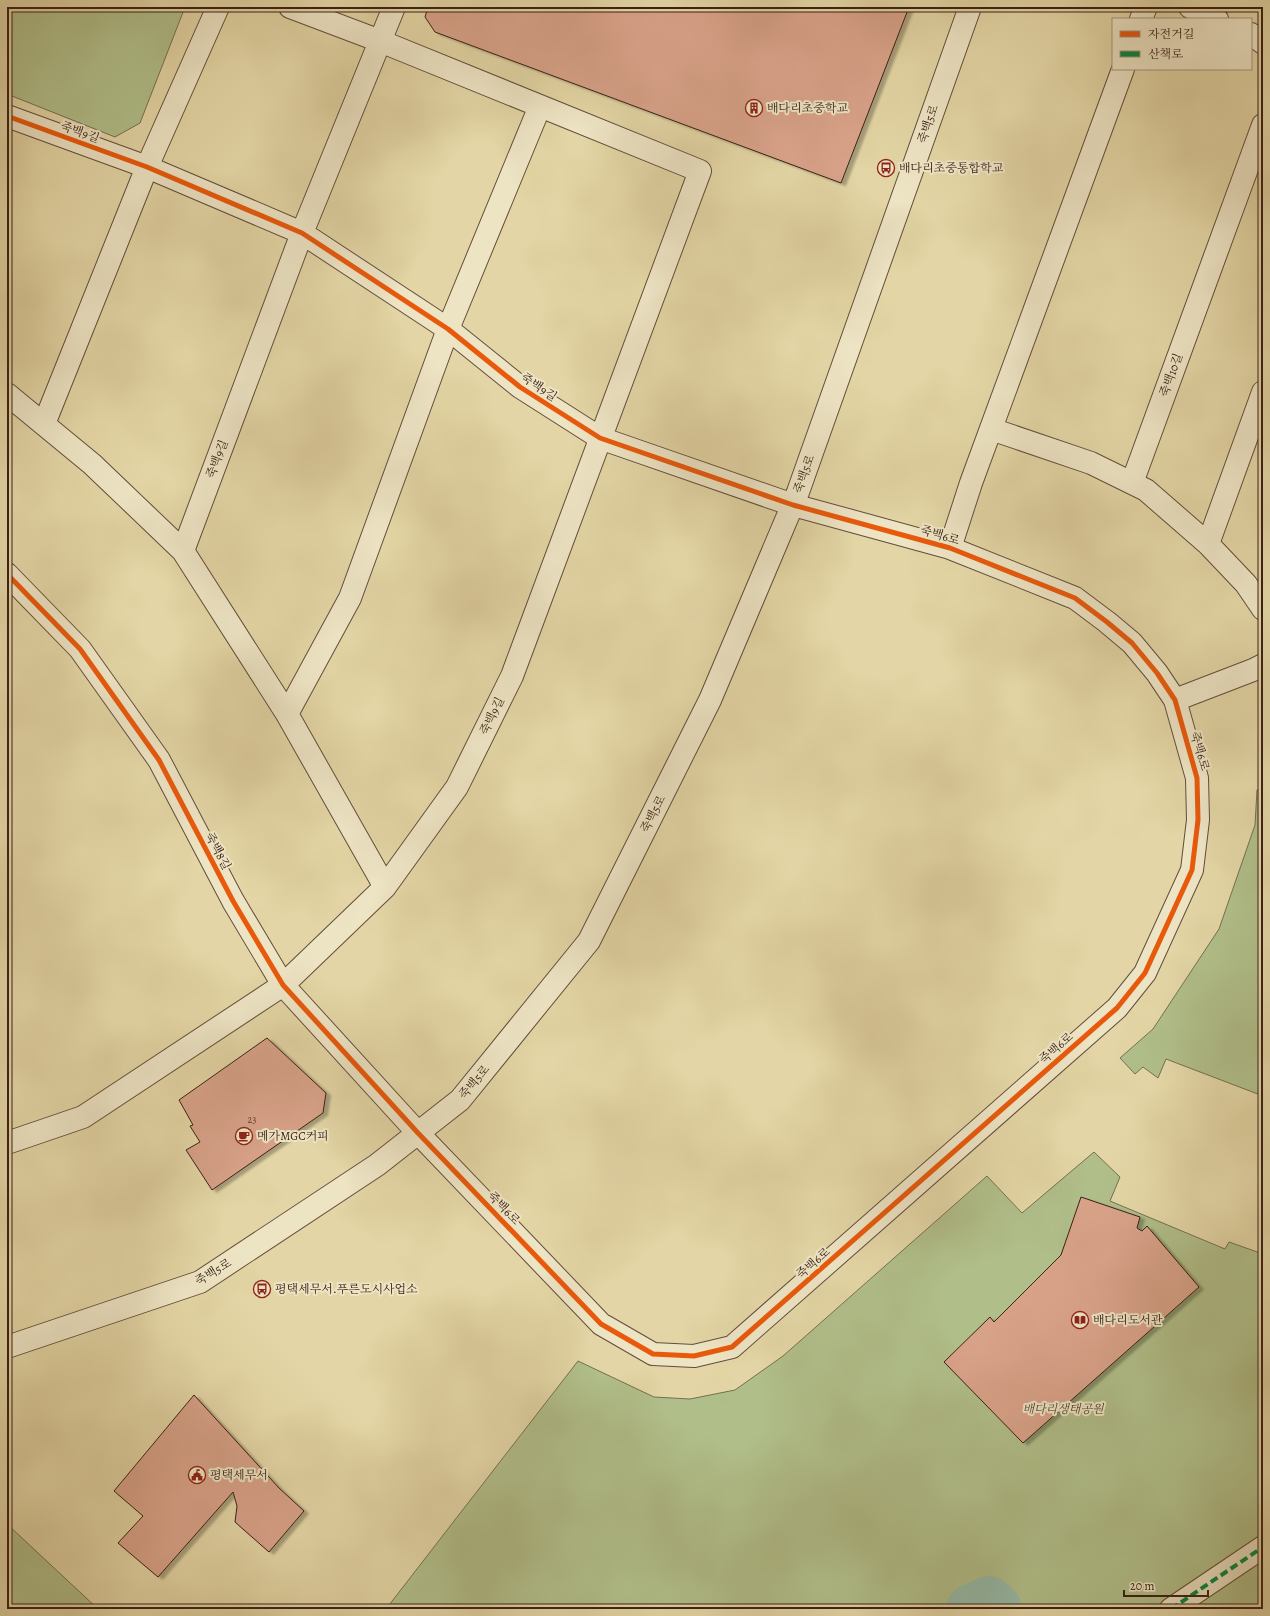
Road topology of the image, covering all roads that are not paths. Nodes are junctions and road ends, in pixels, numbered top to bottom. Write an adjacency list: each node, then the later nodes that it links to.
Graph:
1 (218, 7): 16 (street)
2 (290, 7): 10 (street)
3 (394, 7): 10 (street, 죽백9길)
4 (970, 7): 25 (street, 죽백5로)
5 (1146, 7): 7 (street)
6 (1190, 7): 8 (street)
7 (1141, 18)
8 (1215, 18)
9 (1252, 35): 11 (street)
10 (380, 41): 13 (street); 17 (street, 죽백9길)
11 (1263, 43)
12 (1123, 70): 22 (street)
13 (540, 106): 18 (street); 23 (street, 죽백9길)
14 (7, 116): 16 (street, 죽백9길)
15 (1263, 125): 24 (street, 죽백10길)
16 (147, 167): 17 (street, 죽백9길); 21 (street)
17 (302, 233): 18 (street, 죽백9길); 28 (street, 죽백9길)
18 (448, 329): 23 (street, 죽백9길); 33 (street)
19 (1263, 392): 26 (street)
20 (7, 394): 21 (street)
21 (44, 424): 28 (street)
22 (991, 429): 24 (street); 27 (street)
23 (600, 438): 25 (street, 죽백9길); 34 (street, 죽백9길)
24 (1132, 483): 26 (street)
25 (793, 504): 27 (street, 죽백6로); 36 (street, 죽백5로)
26 (1208, 544): 30 (street)
27 (950, 548): 32 (street, 죽백6로)
28 (183, 551): 33 (street)
29 (7, 574): 35 (street, 죽백8길)
30 (1263, 609)
31 (1263, 665): 32 (street)
32 (1175, 700): 36 (street, 죽백6로)
33 (287, 714): 34 (street)
34 (385, 887): 35 (street, 죽백9길)
35 (284, 985): 36 (street, 죽백8길); 37 (street, 죽백9길)
36 (418, 1133): 38 (street, 죽백5로)
37 (7, 1143)
38 (7, 1346)
39 (1263, 1547): 40 (street)
40 (1171, 1609)

